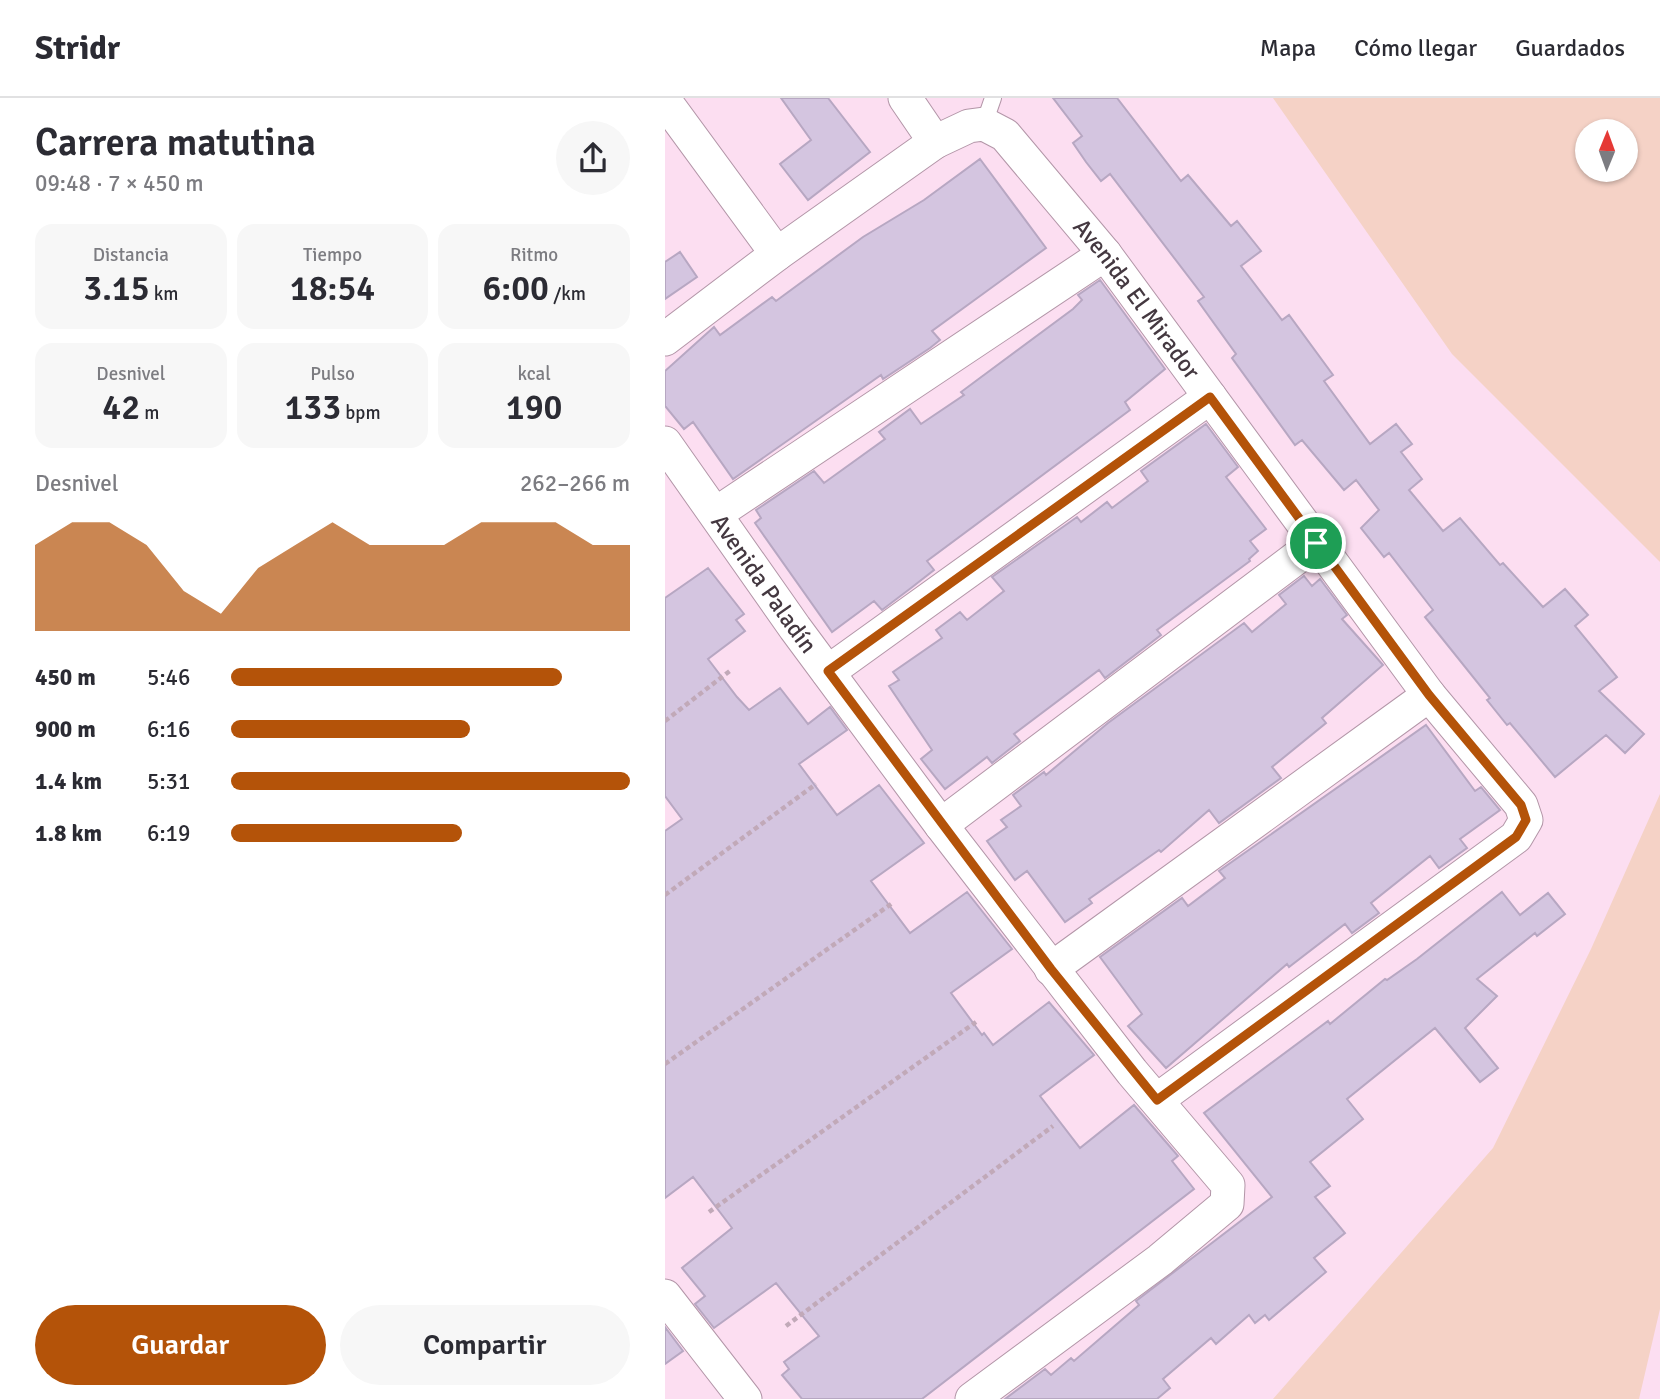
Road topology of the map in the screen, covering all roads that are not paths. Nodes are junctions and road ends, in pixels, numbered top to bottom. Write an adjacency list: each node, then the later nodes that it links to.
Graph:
1 (905, 98): 4 (street)
2 (665, 101): 5 (street)
3 (988, 106): 4 (street, Avenida El Mirador); 6 (street, Avenida El Mirador)
4 (935, 142): 5 (street, Avenida El Mirador)
5 (777, 254): 7 (street)
6 (1105, 254): 8 (street, Avenida El Mirador); 10 (street)
7 (665, 339)
8 (1210, 397): 11 (street, Avenida El Mirador); 12 (street)
9 (665, 443): 10 (street, Avenida Paladín)
10 (717, 513): 12 (street, Avenida Paladín)
11 (1316, 543): 13 (street, Avenida El Mirador); 14 (street)
12 (828, 671): 14 (street, Avenida Paladín)
13 (1429, 695): 15 (street); 16 (street, Avenida El Mirador)
14 (941, 825): 15 (street, Avenida Paladín)
15 (1051, 969): 16 (street, Avenida Paladín)
16 (1157, 1100): 19 (street, Avenida Paladín)
17 (665, 1296): 18 (street)
18 (745, 1399)
19 (972, 1399)

